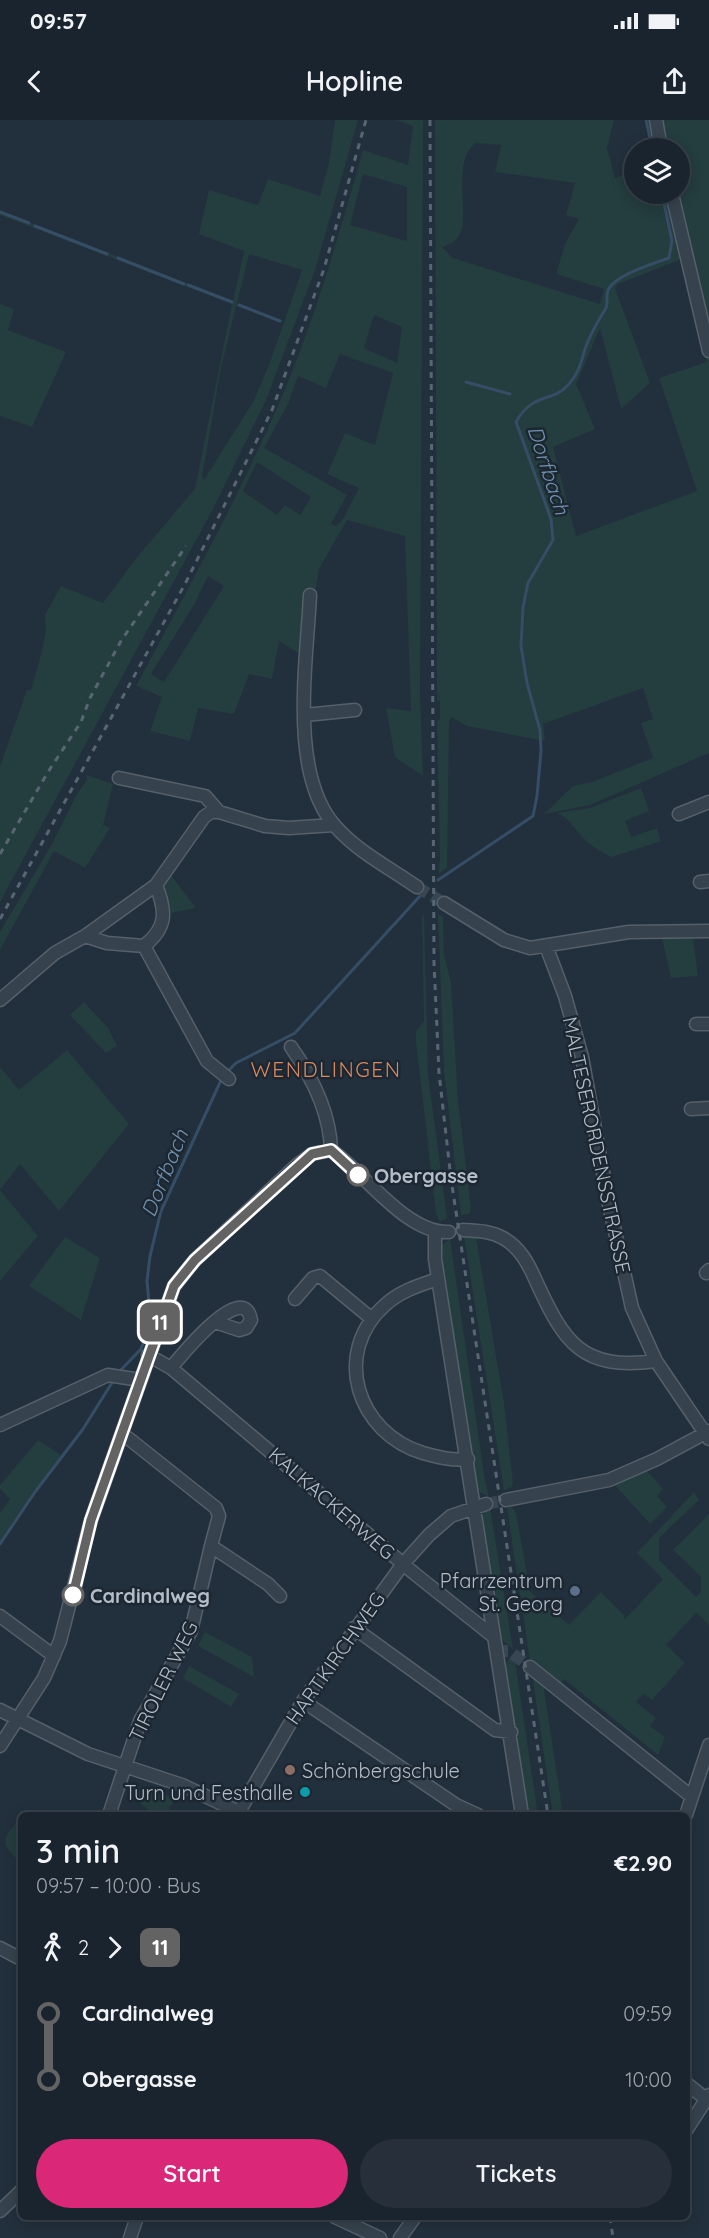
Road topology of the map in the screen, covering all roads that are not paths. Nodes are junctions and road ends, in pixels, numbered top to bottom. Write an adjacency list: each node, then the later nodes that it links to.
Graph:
1 (656, 120): 2 (street)
2 (659, 138)
3 (674, 204): 4 (street)
4 (709, 351)
5 (310, 595): 7 (street)
6 (355, 710): 7 (street)
7 (305, 714): 12 (street)
8 (118, 778): 10 (street)
9 (709, 802): 11 (street)
10 (219, 812): 12 (street); 13 (street)
11 (679, 814)
12 (334, 825): 14 (street)
13 (156, 885): 17 (street); 18 (street)
14 (417, 887)
15 (444, 903): 19 (street)
16 (709, 931): 19 (street)
17 (85, 936): 18 (street); 20 (street)
18 (144, 946): 24 (street)
19 (546, 946): 36 (street, MALTESERORDENSSTRASSE)
20 (0, 1000)
21 (696, 1024): 22 (street)
22 (709, 1024)
23 (291, 1047): 27 (street)
24 (225, 1077)
25 (709, 1108): 26 (street)
26 (691, 1109)
27 (331, 1150): 29 (street); 35 (street)
28 (463, 1230): 36 (street)
29 (435, 1232): 30 (street); 31 (street)
30 (449, 1232)
31 (438, 1279): 33 (street); 42 (street)
32 (295, 1299): 33 (street)
33 (372, 1319): 42 (street)
34 (215, 1322): 37 (street)
35 (148, 1355): 37 (street, KALKACKERWEG); 38 (street)
36 (657, 1361): 40 (street, MALTESERORDENSSTRASSE)
37 (171, 1368): 46 (street, KALKACKERWEG)
38 (140, 1380): 39 (street); 41 (street)
39 (0, 1425)
40 (707, 1434): 43 (street)
41 (122, 1436): 45 (street, TIROLER WEG); 51 (street)
42 (468, 1459): 44 (street)
43 (506, 1500)
44 (480, 1505): 46 (street, HARTKIRCHWEG); 50 (street)
45 (212, 1546): 47 (street); 59 (street, TIROLER WEG)
46 (403, 1564): 49 (street, HARTKIRCHWEG); 50 (street, KALKACKERWEG)
47 (280, 1596)
48 (0, 1616): 51 (street)
49 (354, 1628): 53 (street, HARTKIRCHWEG); 56 (street)
50 (494, 1637): 56 (street)
51 (54, 1656): 55 (street)
52 (530, 1667): 60 (street)
53 (303, 1701): 63 (street, HARTKIRCHWEG); 64 (street)
54 (0, 1710): 55 (street)
55 (18, 1719): 58 (street); 59 (street)
56 (511, 1732): 65 (street)
57 (709, 1745): 60 (street)
58 (0, 1746)
59 (126, 1767): 61 (street, TIROLER WEG); 62 (street)
60 (692, 1797): 66 (street)
61 (110, 1812)
62 (236, 1812)
63 (239, 1812)
64 (472, 1812)
65 (521, 1812)
66 (687, 1812)
67 (0, 1948): 68 (street)
68 (18, 1957)
69 (690, 2086): 70 (street)
70 (708, 2097): 71 (street)
71 (690, 2124)
72 (18, 2194): 73 (street)
73 (0, 2211)
74 (136, 2220): 77 (street)
75 (341, 2220): 78 (street)
76 (413, 2220): 79 (street)
77 (129, 2238)
78 (380, 2238)
79 (400, 2238)

